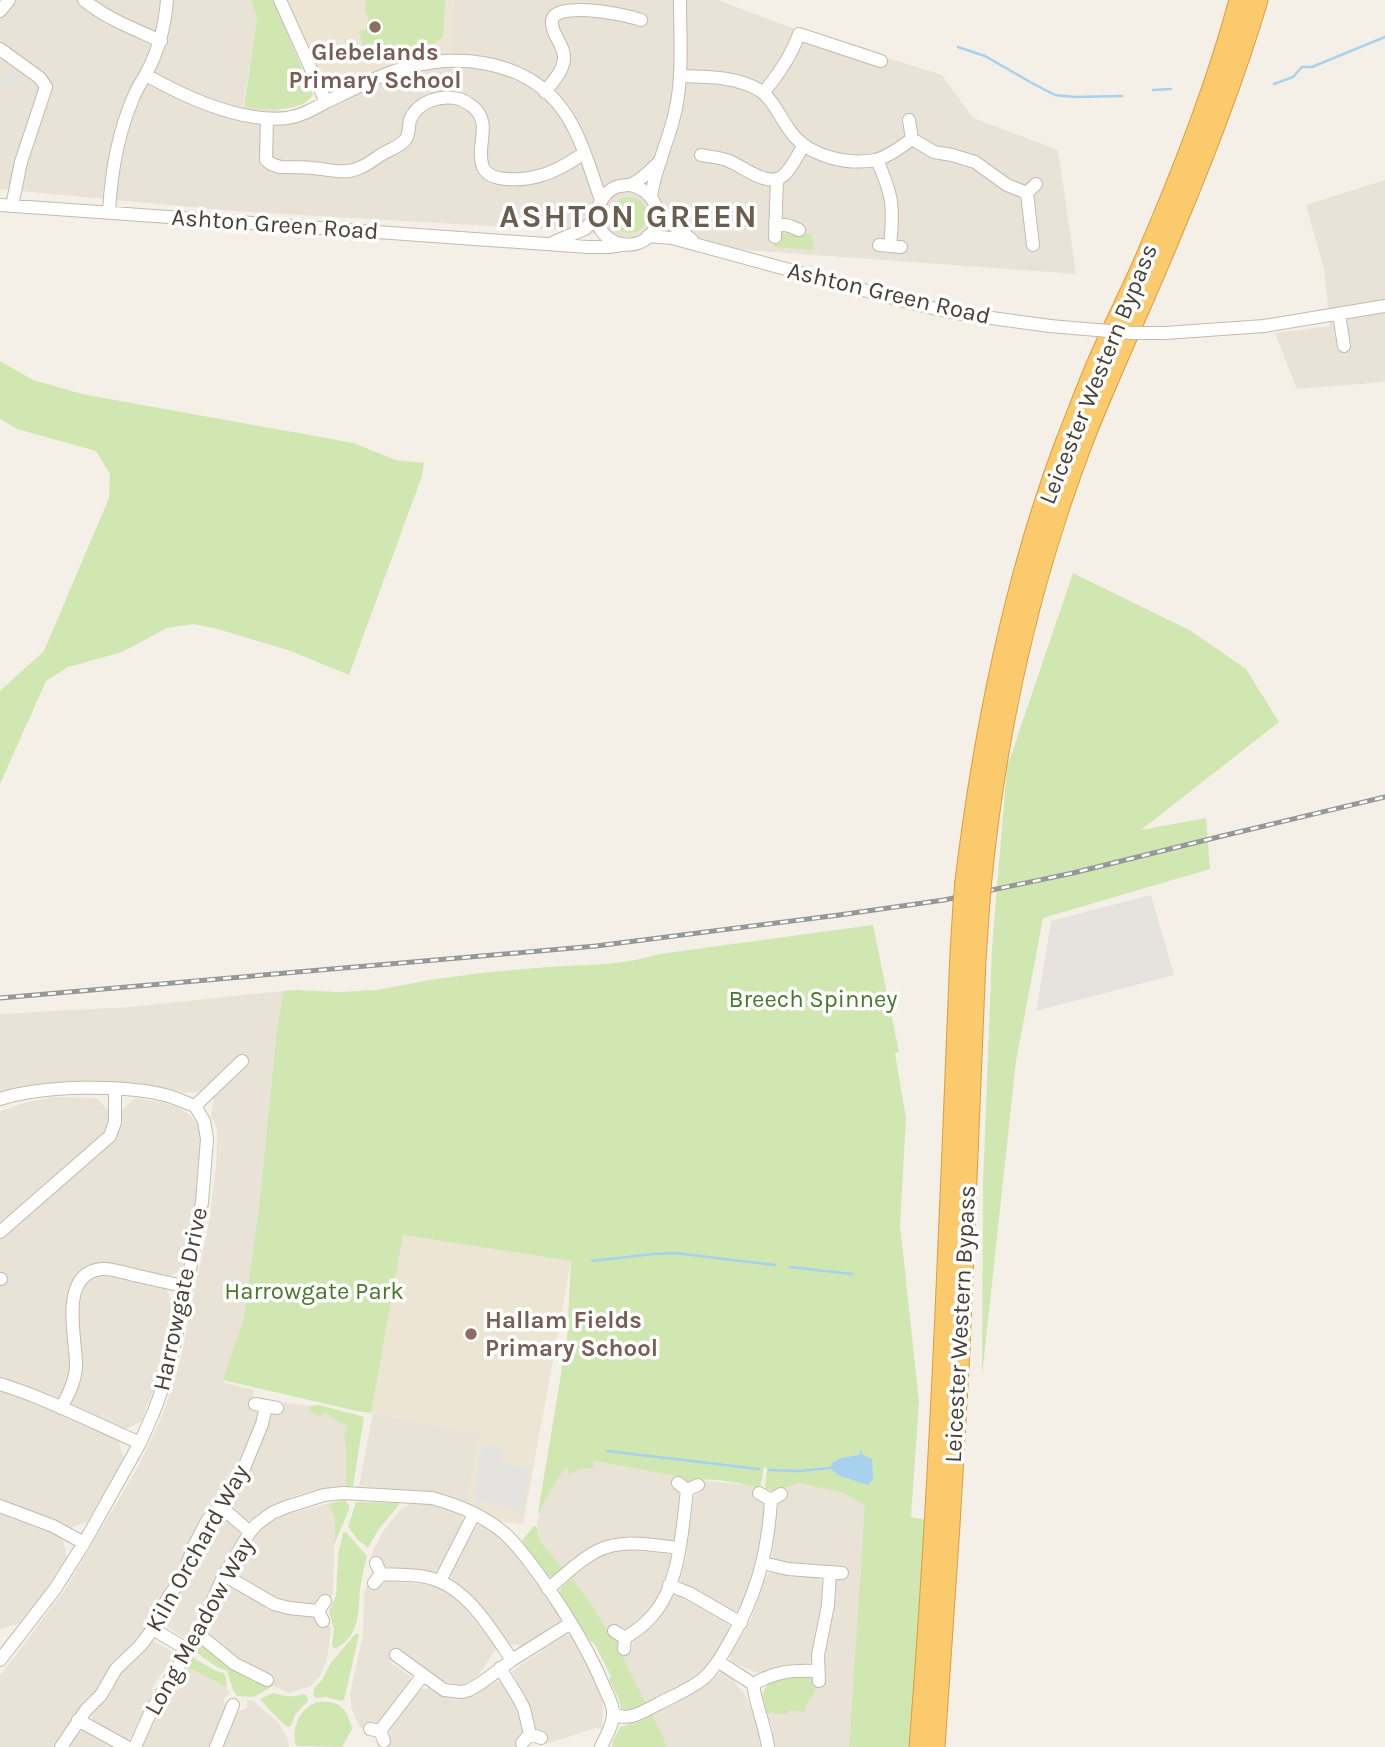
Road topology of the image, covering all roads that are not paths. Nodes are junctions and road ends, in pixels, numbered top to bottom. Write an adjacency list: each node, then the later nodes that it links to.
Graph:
1 (9, 0): 9 (street)
2 (84, 0): 11 (street)
3 (167, 0): 11 (street)
4 (280, 0): 18 (street)
5 (680, 0): 15 (street)
6 (1239, 0): 49 (highway, Leicester Western Bypass)
7 (1258, 0): 49 (highway, Leicester Western Bypass)
8 (609, 4): 10 (street); 16 (street)
9 (0, 11)
10 (641, 20)
11 (161, 41): 14 (street)
12 (0, 49): 33 (street)
13 (881, 61): 17 (street)
14 (146, 75): 19 (street); 35 (street)
15 (680, 76): 17 (street); 25 (street)
16 (545, 92): 18 (street); 23 (street)
17 (763, 93): 22 (street)
18 (326, 102): 19 (street)
19 (267, 119): 23 (street)
20 (909, 120): 21 (street)
21 (912, 139): 26 (street); 43 (street)
22 (804, 145): 26 (street); 28 (street)
23 (584, 153): 27 (street)
24 (701, 155): 28 (street)
25 (661, 160): 29 (street); 31 (street)
26 (877, 160): 45 (street)
27 (590, 172): 30 (street); 32 (street)
28 (777, 178): 37 (street)
29 (630, 185): 30 (street); 31 (street)
30 (616, 187): 32 (street)
31 (651, 197): 34 (street, Ashton Green Road)
32 (601, 200): 36 (street)
33 (6, 206): 35 (street, Ashton Green Road)
34 (657, 210): 39 (street); 44 (street, Ashton Green Road)
35 (109, 212): 41 (street, Ashton Green Road)
36 (597, 216): 41 (street, Ashton Green Road); 42 (street)
37 (775, 223): 38 (street); 40 (street)
38 (799, 230)
39 (648, 236): 42 (street, Ashton Green Road); 44 (street, Ashton Green Road)
40 (775, 237)
41 (551, 244): 42 (street, Ashton Green Road)
42 (622, 245)
43 (1033, 245)
44 (702, 246): 47 (street, Ashton Green Road, bridge)
45 (890, 246)
46 (1385, 306): 47 (street, Ashton Green Road)
47 (1334, 315): 48 (street)
48 (1344, 346)
49 (974, 879): 50 (highway, bridge)
50 (972, 902): 101 (highway, Leicester Western Bypass); 102 (highway, Leicester Western Bypass)
51 (243, 1060): 54 (street)
52 (115, 1089): 53 (street); 54 (street); 55 (street)
53 (0, 1100)
54 (195, 1107): 56 (street, Harrowgate Drive)
55 (0, 1232)
56 (187, 1287): 59 (street); 60 (street, Harrowgate Drive)
57 (0, 1384): 59 (street)
58 (266, 1406): 64 (street, Kiln Orchard Way)
59 (61, 1408): 60 (street)
60 (140, 1443): 67 (street, Harrowgate Drive)
61 (688, 1486): 68 (street)
62 (760, 1493): 69 (street)
63 (0, 1506): 67 (street)
64 (220, 1506): 66 (street); 78 (street, Kiln Orchard Way)
65 (474, 1514): 66 (street, Long Meadow Way); 72 (street); 74 (street, Long Meadow Way)
66 (250, 1532): 71 (street, Long Meadow Way)
67 (84, 1543): 83 (street, Harrowgate Drive)
68 (679, 1548): 73 (street); 74 (street)
69 (763, 1563): 77 (street); 89 (street)
70 (377, 1573): 72 (street)
71 (224, 1576): 75 (street); 79 (street, Long Meadow Way)
72 (440, 1581): 84 (street)
73 (669, 1585): 77 (street); 80 (street)
74 (548, 1589): 76 (street, Long Meadow Way)
75 (322, 1611)
76 (571, 1623): 84 (street); 91 (street, Long Meadow Way)
77 (741, 1623): 85 (street)
78 (153, 1629): 81 (street); 92 (street, Kiln Orchard Way)
79 (198, 1634): 81 (street, Long Meadow Way); 88 (street)
80 (621, 1639)
81 (188, 1650): 97 (street, Long Meadow Way)
82 (396, 1655): 87 (street)
83 (0, 1660)
84 (512, 1660): 86 (street)
85 (719, 1662): 89 (street); 91 (street)
86 (500, 1668): 87 (street); 94 (street)
87 (423, 1675): 93 (street)
88 (267, 1680)
89 (753, 1684): 100 (street)
90 (235, 1703): 98 (street)
91 (613, 1713): 99 (street)
92 (78, 1720): 95 (street, Kiln Orchard Way); 96 (street)
93 (378, 1734)
94 (531, 1738)
95 (61, 1747)
96 (127, 1747)
97 (135, 1747)
98 (216, 1747)
99 (601, 1747)
100 (768, 1747)
101 (919, 1747)
102 (935, 1747)

